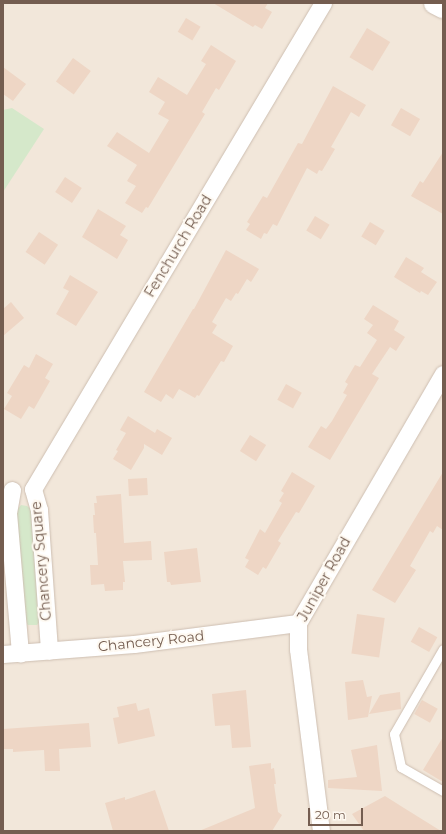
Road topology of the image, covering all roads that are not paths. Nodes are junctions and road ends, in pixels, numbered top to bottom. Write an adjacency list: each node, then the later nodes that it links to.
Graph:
1 (323, 3): 6 (street, Fenchurch Road)
2 (435, 3): 3 (main road)
3 (443, 7)
4 (443, 374): 7 (street, Juniper Road)
5 (7, 485): 6 (street, Chancery Square); 10 (street, Chancery Square)
6 (33, 488): 9 (street, Chancery Square)
7 (298, 623): 9 (street, Chancery Road); 13 (street, Juniper Road)
8 (443, 649): 12 (lane)
9 (49, 651): 10 (street, Chancery Road)
10 (20, 653): 11 (street, Chancery Road)
11 (3, 654)
12 (443, 791)
13 (321, 831)

